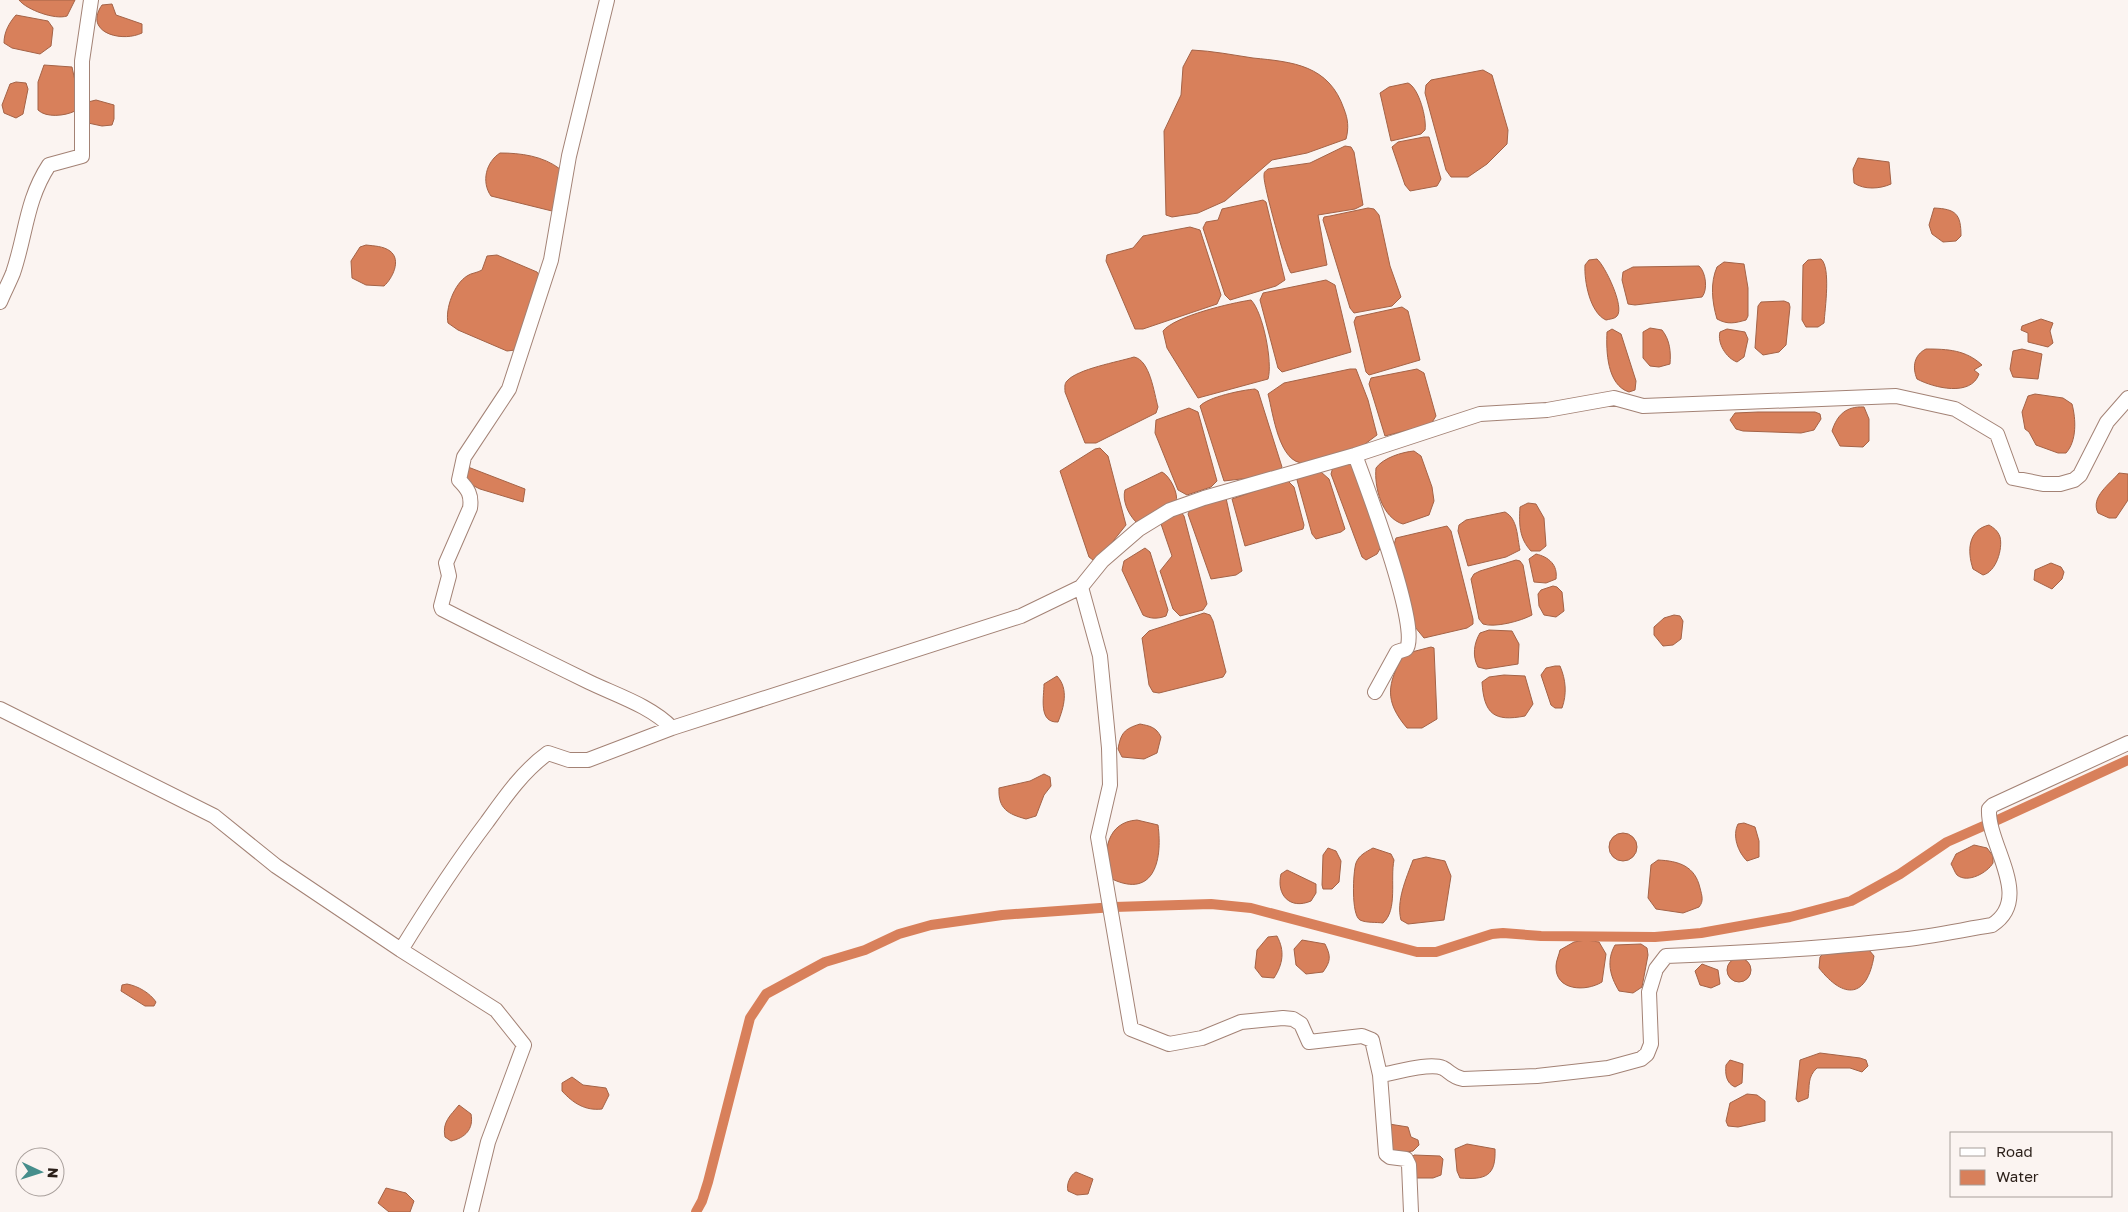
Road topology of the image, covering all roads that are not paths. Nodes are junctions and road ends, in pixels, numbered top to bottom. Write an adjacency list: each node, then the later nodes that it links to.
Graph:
1 (91, 0): 3 (street)
2 (607, 0): 9 (street)
3 (0, 302)
4 (2128, 398): 5 (street)
5 (1355, 455): 6 (street); 7 (street)
6 (1081, 587): 9 (street); 12 (street)
7 (1375, 692)
8 (0, 709): 11 (street)
9 (672, 728): 11 (street)
10 (2128, 743): 12 (street)
11 (401, 950): 13 (street)
12 (1380, 1076): 14 (street)
13 (472, 1212)
14 (1411, 1212)

